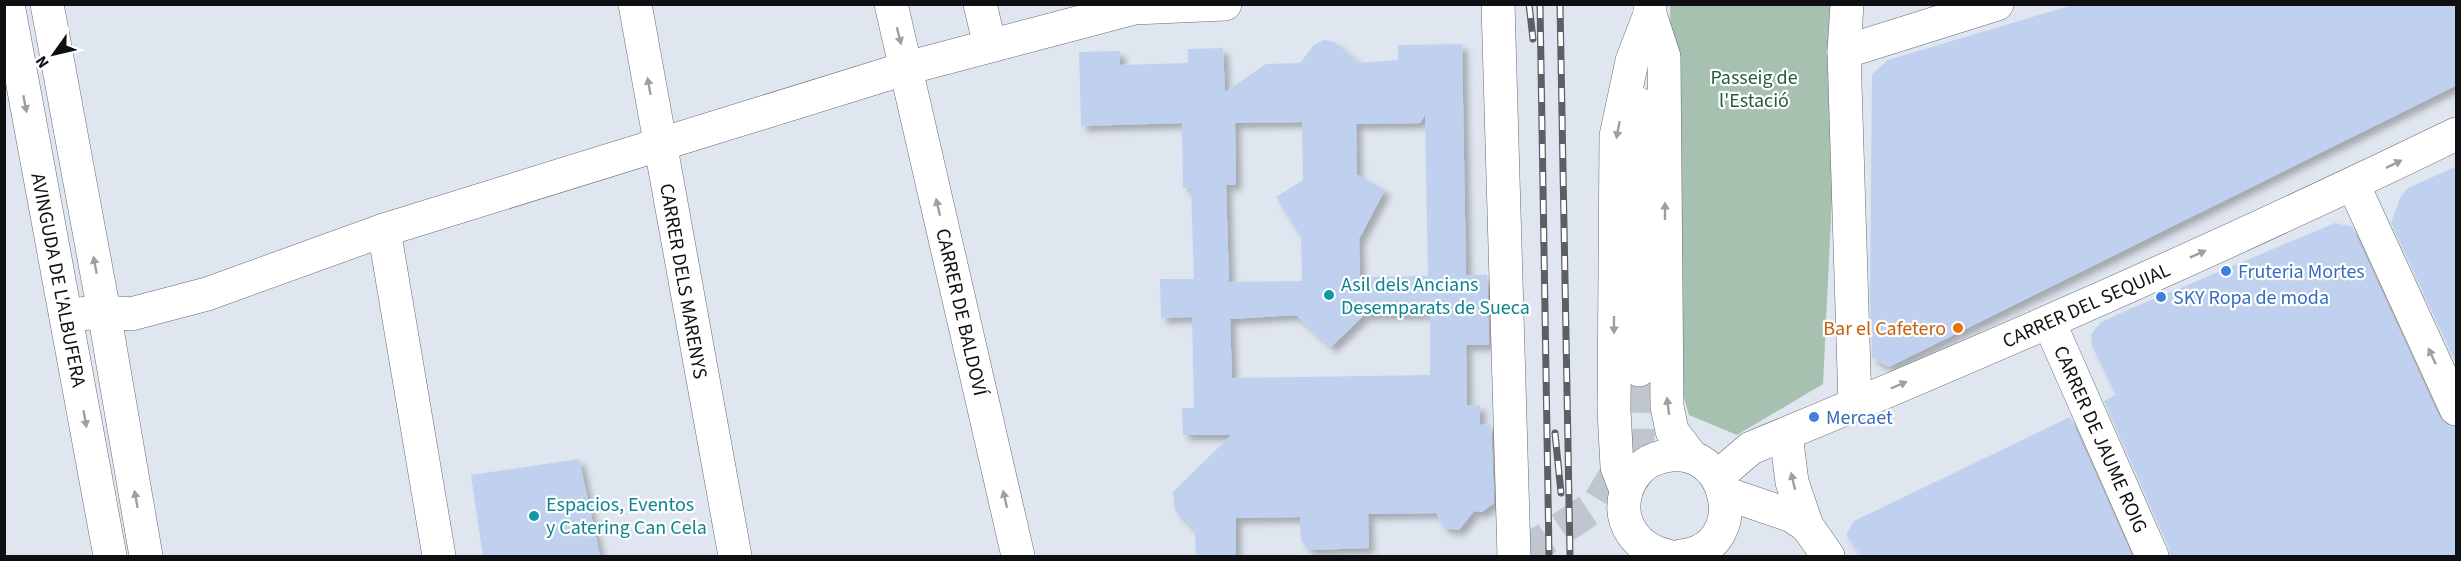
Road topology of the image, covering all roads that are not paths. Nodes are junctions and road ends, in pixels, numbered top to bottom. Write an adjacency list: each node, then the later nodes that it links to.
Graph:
1 (8, 4): 22 (street, AVINGUDA DE L'ALBUFERA, one-way to 22)
2 (47, 4): 21 (street, AVINGUDA DE L'ALBUFERA, one-way to 2)
3 (635, 4): 18 (street, CARRER DELS MARENYS, one-way to 3)
4 (891, 4): 16 (street, CARRER DE BALDOVÍ, one-way to 16)
5 (980, 4): 13 (street)
6 (1225, 4): 10 (street)
7 (1498, 4): 37 (street)
8 (1846, 4): 14 (street)
9 (1997, 4): 14 (street)
10 (1152, 6): 12 (street)
11 (1650, 9): 15 (street); 28 (street, one-way to 11)
12 (1074, 14): 13 (street)
13 (990, 46): 16 (street)
14 (1844, 52): 25 (street)
15 (1632, 61): 24 (street); 29 (street, one-way to 29)
16 (907, 68): 18 (street); 36 (street, CARRER DE BALDOVÍ, one-way to 16)
17 (2457, 134): 19 (street, CARRER DEL SEQUIAL, one-way to 17)
18 (659, 143): 20 (street); 35 (street, CARRER DELS MARENYS)
19 (2353, 184): 23 (street, CARRER DEL SEQUIAL, one-way to 19); 26 (street, one-way to 19)
20 (384, 230): 21 (street); 34 (street)
21 (104, 312): 22 (street); 33 (street, AVINGUDA DE L'ALBUFERA, one-way to 21)
22 (66, 315): 32 (street, AVINGUDA DE L'ALBUFERA, one-way to 32)
23 (2049, 322): 25 (street, CARRER DEL SEQUIAL, one-way to 23); 41 (street, CARRER DE JAUME ROIG)
24 (1639, 369)
25 (1855, 404): 27 (street, CARRER DEL SEQUIAL)
26 (2457, 409)
27 (1786, 434): 28 (street, CARRER DEL SEQUIAL); 30 (street, one-way to 27)
28 (1711, 476): 29 (street); 30 (street); 39 (street)
29 (1626, 490): 31 (street)
30 (1807, 526): 40 (street)
31 (1627, 544): 38 (street)
32 (110, 556)
33 (146, 556)
34 (439, 556)
35 (735, 556)
36 (1018, 556)
37 (1514, 556)
38 (1668, 556)
39 (1681, 556)
40 (1828, 556)
41 (2152, 556)

